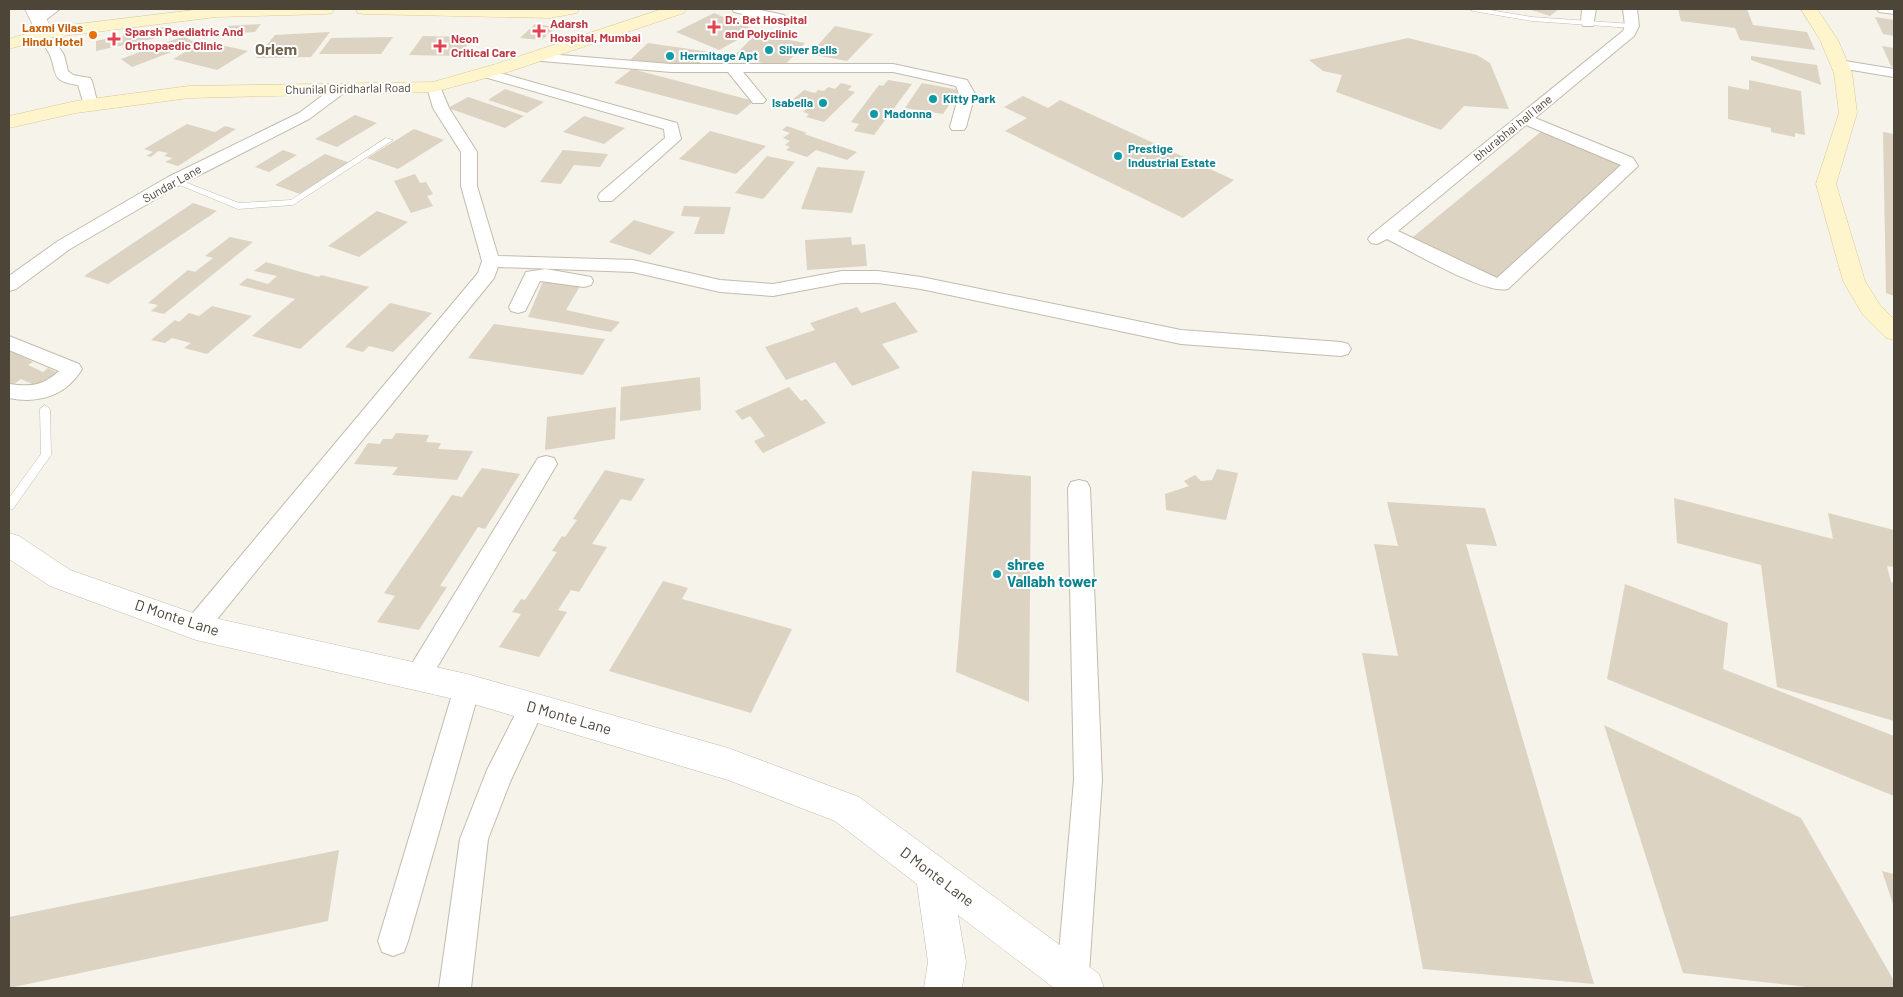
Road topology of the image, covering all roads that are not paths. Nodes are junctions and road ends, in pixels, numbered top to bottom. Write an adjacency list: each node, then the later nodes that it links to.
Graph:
1 (53, 9): 16 (street)
2 (326, 9): 16 (main road)
3 (364, 9): 13 (main road)
4 (572, 9): 13 (main road)
5 (678, 9): 18 (main road, Chunilal Giridharlal Road)
6 (739, 9): 14 (street)
7 (1473, 9): 15 (lane)
8 (1589, 9): 15 (street)
9 (1630, 9): 17 (street)
10 (1809, 9): 21 (main road)
11 (1884, 9): 12 (street)
12 (1894, 10)
13 (550, 13): 18 (main road)
14 (780, 18)
15 (1588, 23): 17 (lane)
16 (41, 25): 19 (main road); 28 (street)
17 (1632, 26): 29 (street, bhurabhai hall lane)
18 (568, 34): 20 (main road, Chunilal Giridharlal Road)
19 (9, 44)
20 (535, 57): 22 (street); 23 (main road, Chunilal Giridharlal Road)
21 (1840, 64): 24 (street); 40 (main road)
22 (732, 68): 27 (street); 31 (street)
23 (486, 73): 25 (main road, Chunilal Giridharlal Road); 34 (street)
24 (1894, 73)
25 (434, 87): 26 (main road, Chunilal Giridharlal Road); 35 (street)
26 (339, 90): 28 (main road, Chunilal Giridharlal Road); 33 (street, Sundar Lane)
27 (758, 100)
28 (90, 105): 30 (main road, Chunilal Giridharlal Road)
29 (1524, 119): 29 (street, bhurabhai hall lane)
30 (9, 122)
31 (958, 127)
32 (389, 140): 33 (lane)
33 (174, 181): 38 (street, Sundar Lane)
34 (606, 197)
35 (489, 268): 36 (street); 42 (street); 49 (street)
36 (533, 276): 37 (street); 39 (street)
37 (584, 282)
38 (9, 285)
39 (518, 307)
40 (1894, 332)
41 (9, 342): 43 (street)
42 (1341, 349)
43 (9, 391)
44 (45, 409): 47 (lane)
45 (546, 464): 50 (street)
46 (1078, 488): 55 (street)
47 (9, 506)
48 (9, 544): 49 (street, D Monte Lane)
49 (196, 627): 50 (street, D Monte Lane)
50 (417, 678): 51 (street, D Monte Lane)
51 (467, 688): 52 (street, D Monte Lane); 54 (street)
52 (532, 707): 53 (street, D Monte Lane); 56 (street)
53 (934, 875): 55 (street, D Monte Lane); 57 (street)
54 (393, 941)
55 (1076, 985)
56 (455, 988)
57 (943, 988)

